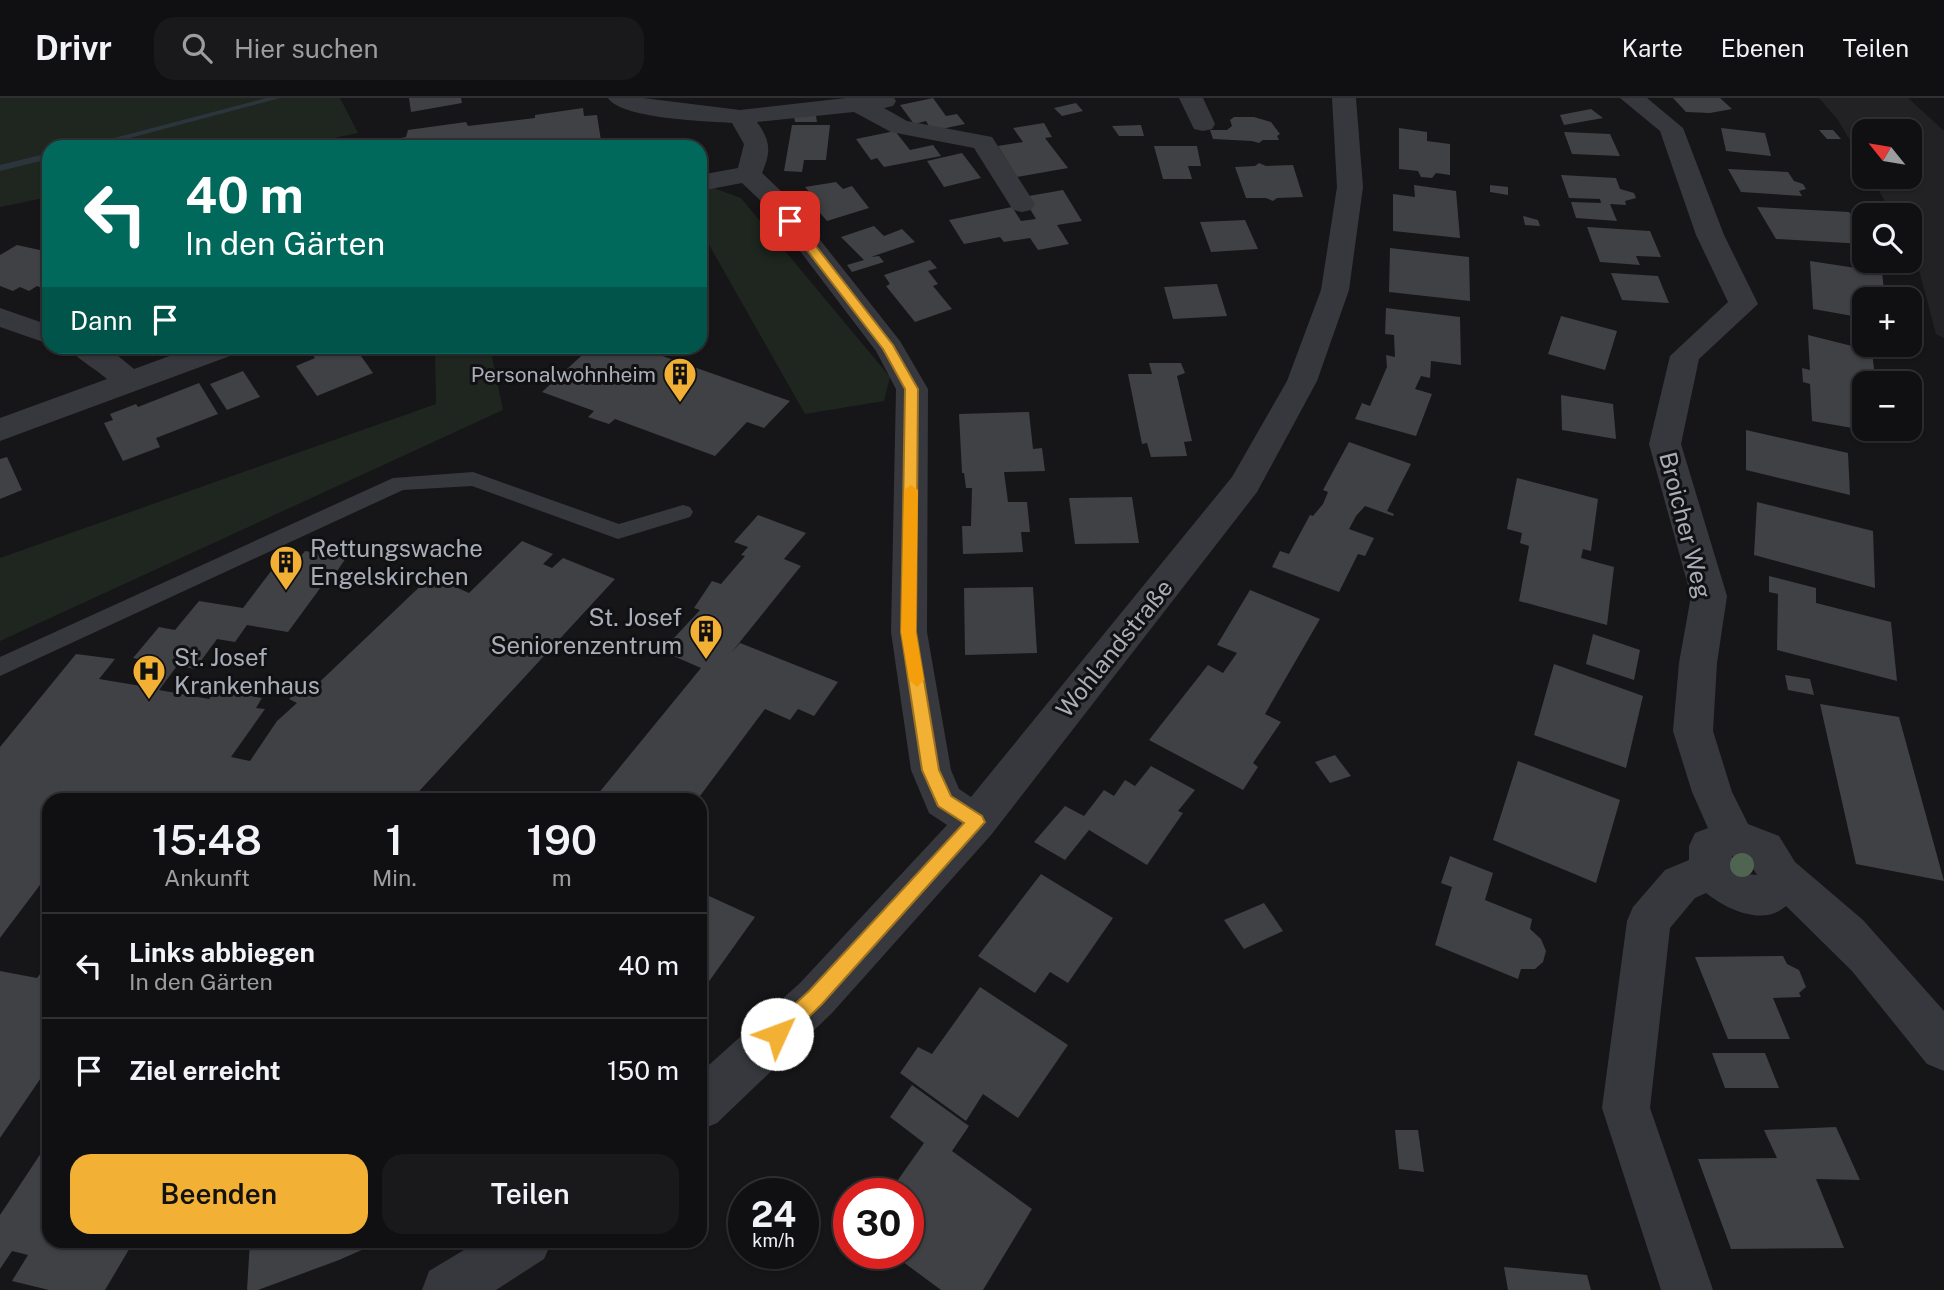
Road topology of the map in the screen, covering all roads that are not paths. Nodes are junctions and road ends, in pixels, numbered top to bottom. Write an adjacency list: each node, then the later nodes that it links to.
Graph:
1 (620, 98): 7 (street)
2 (899, 98): 6 (street)
3 (1191, 98): 8 (street)
4 (1344, 98): 20 (street, Wohlandstraße)
5 (1632, 98): 21 (street, Broicher Weg)
6 (860, 105): 7 (street); 11 (street)
7 (740, 117): 9 (street)
8 (1203, 124)
9 (748, 174): 10 (street); 20 (street)
10 (707, 182)
11 (1022, 204)
12 (0, 317): 13 (street)
13 (42, 332)
14 (96, 354): 16 (street)
15 (205, 354): 16 (street)
16 (130, 382): 17 (street)
17 (0, 430)
18 (683, 512): 19 (lane)
19 (0, 667)
20 (976, 822): 23 (street, Wohlandstraße)
21 (1722, 854): 22 (street, Broicher Weg); 26 (street)
22 (1944, 1048)
23 (707, 1099)
24 (515, 1248): 25 (street)
25 (448, 1290)
26 (1687, 1290)

